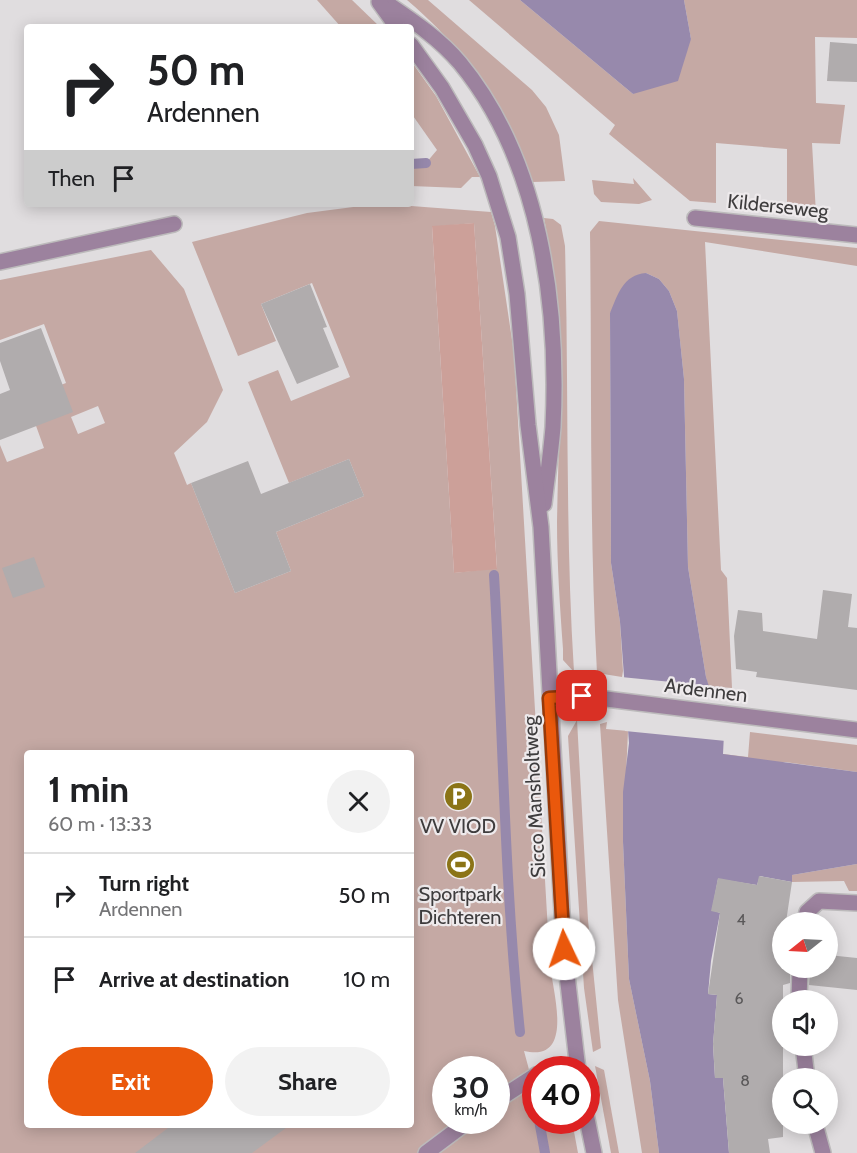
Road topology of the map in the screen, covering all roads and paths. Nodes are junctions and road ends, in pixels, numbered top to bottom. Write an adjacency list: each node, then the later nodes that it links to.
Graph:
1 (380, 0): 2 (street, Sicco Mansholtweg); 8 (street, Sicco Mansholtweg)
2 (395, 24)
3 (414, 49): 8 (street, Sicco Mansholtweg)
4 (695, 218): 6 (street, Kilderseweg)
5 (174, 224): 7 (street)
6 (857, 235)
7 (0, 262)
8 (541, 527): 9 (street, Sicco Mansholtweg)
9 (549, 698): 10 (street, Ardennen); 13 (street, Sicco Mansholtweg)
10 (857, 730)
11 (857, 903): 12 (street)
12 (807, 912)
13 (577, 1056)
14 (451, 1134): 17 (street)
15 (590, 1134): 18 (street)
16 (818, 1134): 19 (street)
17 (426, 1153)
18 (594, 1153)
19 (823, 1153)

